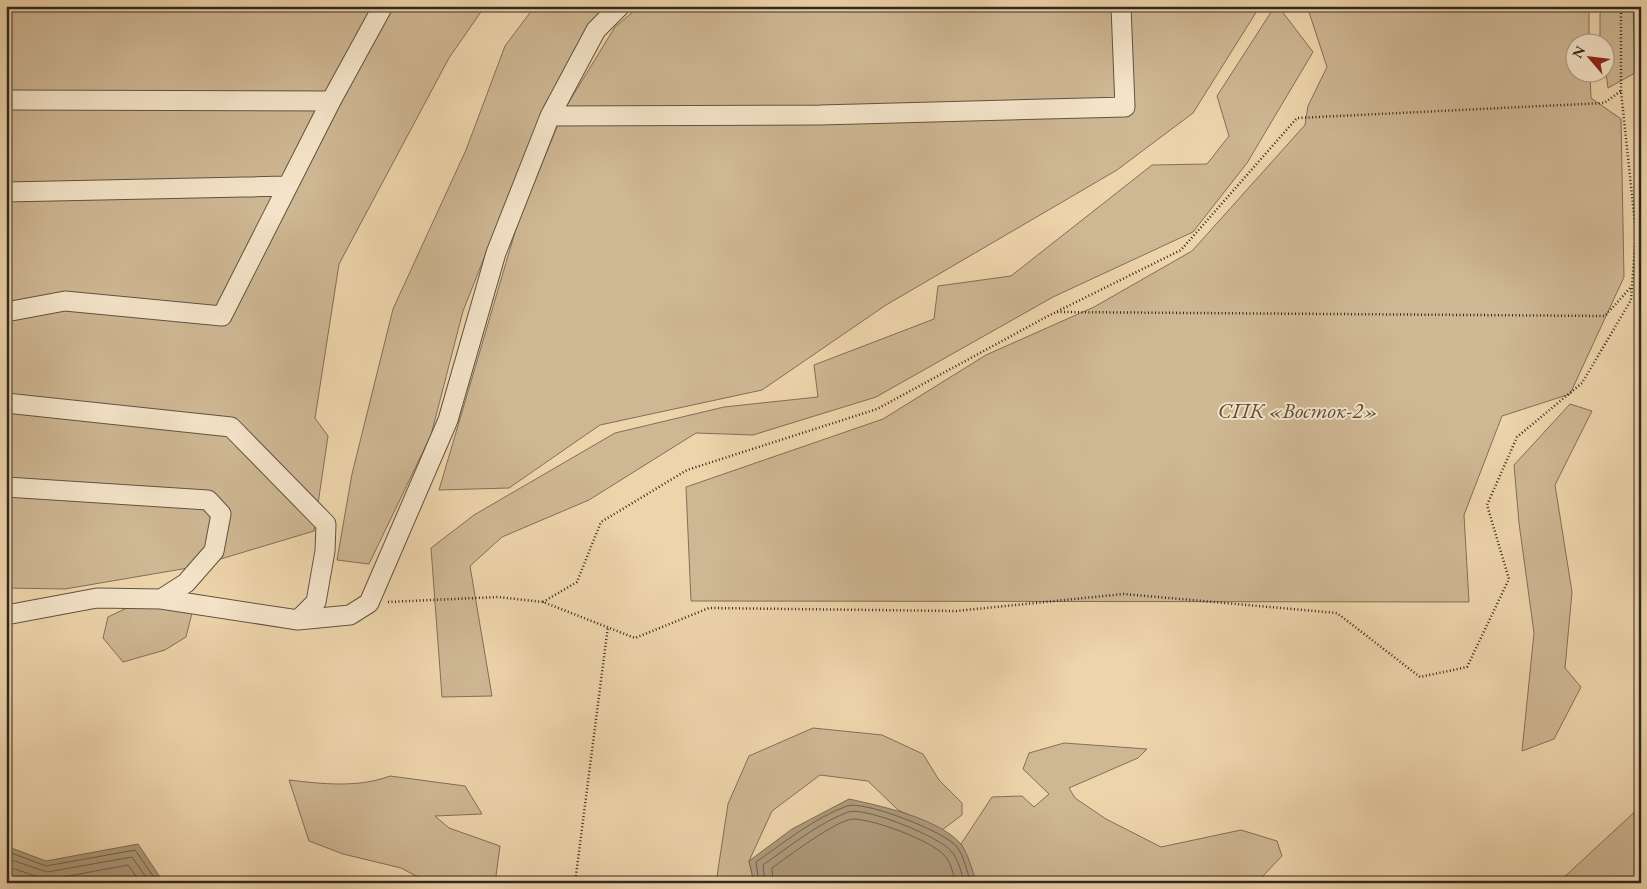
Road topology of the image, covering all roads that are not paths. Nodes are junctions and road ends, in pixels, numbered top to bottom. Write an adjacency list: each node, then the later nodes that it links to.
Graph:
1 (383, 6): 5 (street)
2 (620, 6): 6 (street)
3 (1122, 6): 6 (street)
4 (6, 100): 5 (street)
5 (331, 101): 7 (street)
6 (550, 116): 14 (street)
7 (287, 186): 8 (street); 9 (street)
8 (6, 192)
9 (6, 312)
10 (6, 403): 14 (street)
11 (6, 487): 12 (street)
12 (161, 599): 13 (street); 14 (street)
13 (6, 615)
14 (298, 620)

